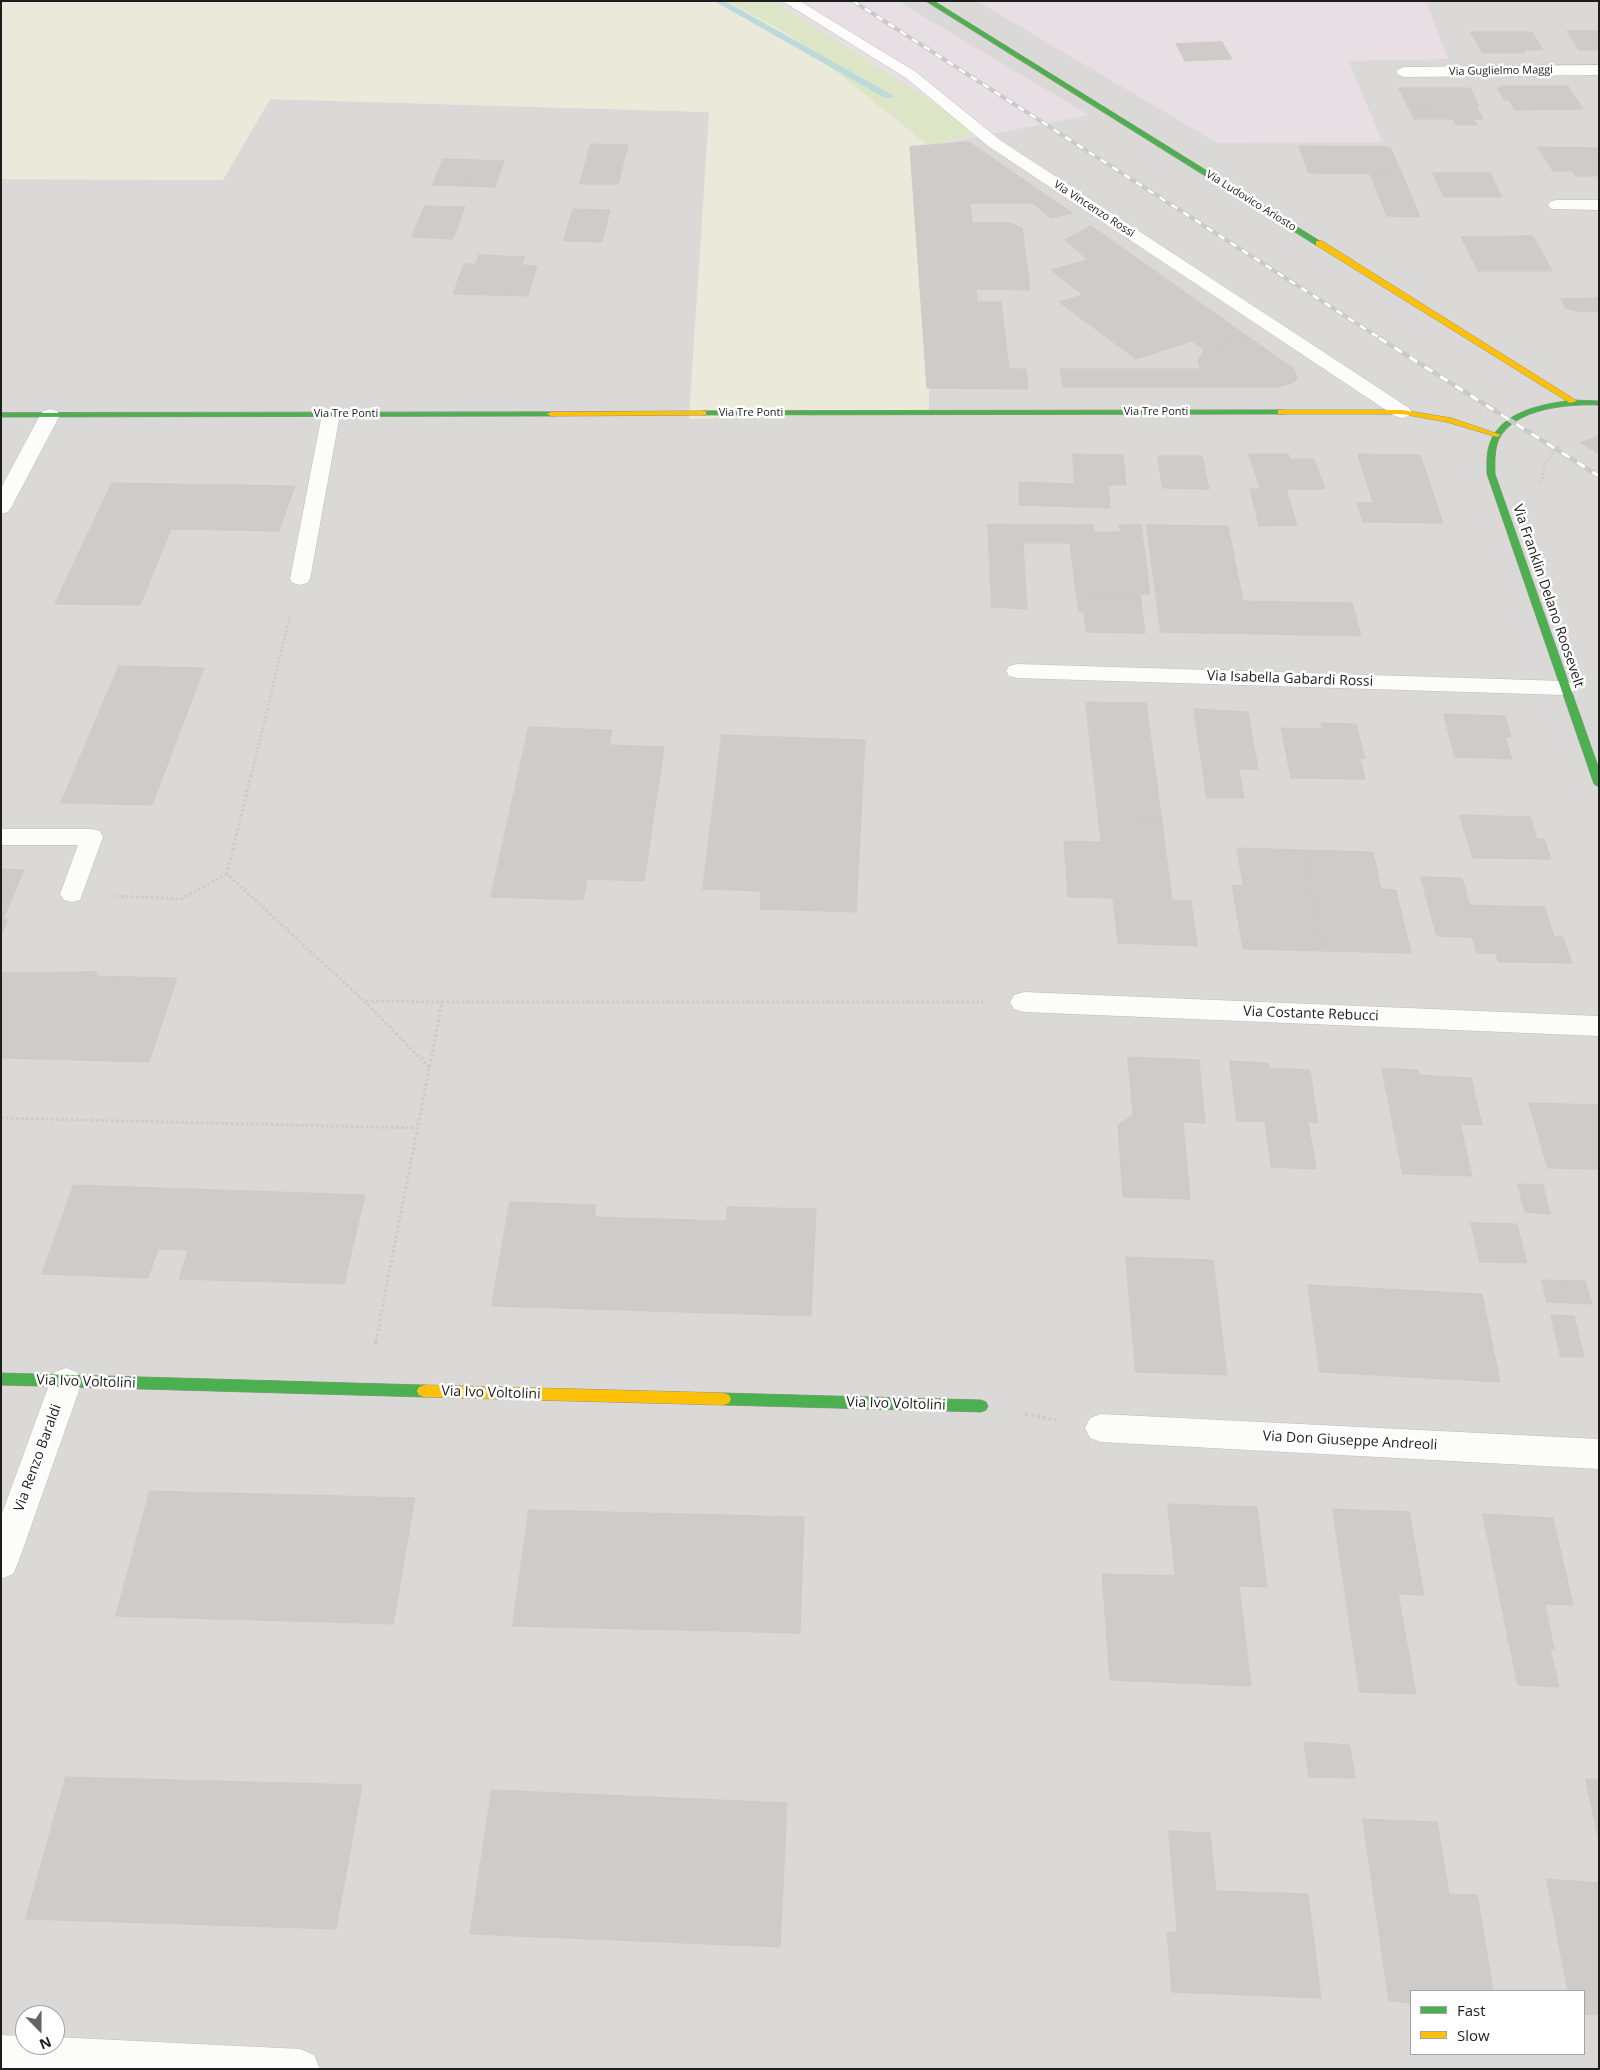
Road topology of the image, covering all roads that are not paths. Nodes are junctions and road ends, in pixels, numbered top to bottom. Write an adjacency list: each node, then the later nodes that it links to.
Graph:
1 (789, 1): 9 (street, Via Vincenzo Rossi)
2 (929, 1): 7 (street, Via Ludovico Ariosto)
3 (1599, 70): 4 (street, Via Guglielmo Maggi)
4 (1404, 72)
5 (1557, 205): 6 (street)
6 (1599, 205)
7 (1573, 402): 8 (street); 13 (street)
8 (1599, 403)
9 (1402, 412): 10 (street, Via Tre Ponti); 13 (street, Via Tre Ponti)
10 (331, 414): 12 (street, Via Tre Ponti); 15 (lane)
11 (1, 415): 12 (street, Via Tre Ponti)
12 (50, 415): 14 (street)
13 (1497, 435): 17 (street, Via Franklin Delano Roosevelt)
14 (1, 508)
15 (300, 579)
16 (1017, 670): 17 (street, Via Isabella Gabardi Rossi)
17 (1564, 688): 18 (street, Via Franklin Delano Roosevelt)
18 (1599, 784)
19 (1, 837): 20 (lane)
20 (72, 894)
21 (1024, 1002): 22 (street, Via Costante Rebucci)
22 (1599, 1026)
23 (1, 1379): 24 (street, Via Ivo Voltolini)
24 (66, 1382): 25 (street, Via Ivo Voltolini); 28 (street, Via Renzo Baraldi)
25 (981, 1406)
26 (1101, 1428): 27 (street, Via Don Giuseppe Andreoli)
27 (1599, 1454)
28 (1, 1563)
29 (1, 2055): 30 (street)
30 (300, 2069)

